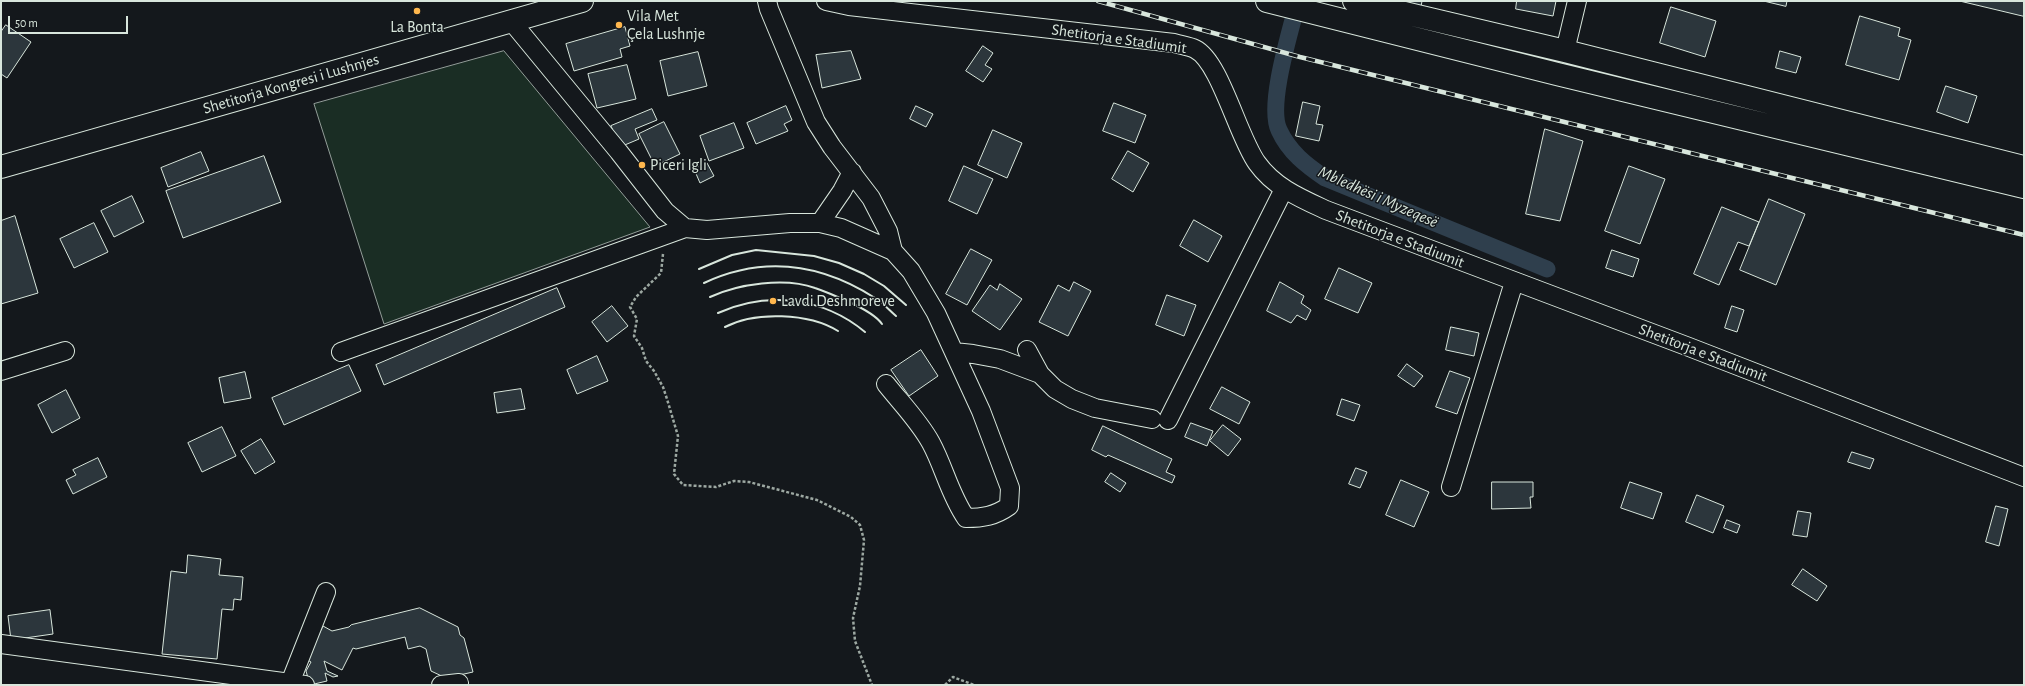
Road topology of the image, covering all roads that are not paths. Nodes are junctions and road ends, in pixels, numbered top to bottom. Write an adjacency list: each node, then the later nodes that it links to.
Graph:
1 (582, 1): 8 (main road, Shetitorja Kongresi i Lushnjes)
2 (767, 1): 12 (street)
3 (826, 1): 14 (street, Shetitorja e Stadiumit)
4 (1354, 1): 9 (main road)
5 (1577, 1): 9 (street)
6 (1273, 3): 7 (main road)
7 (1316, 8): 13 (main road)
8 (512, 22): 11 (main road, Shetitorja Kongresi i Lushnjes); 16 (street)
9 (1565, 51): 10 (main road)
10 (2024, 166)
11 (1, 167)
12 (852, 172): 15 (street); 17 (street)
13 (2024, 187)
14 (1284, 189): 18 (street, Shetitorja e Stadiumit); 24 (street)
15 (820, 223): 16 (street); 17 (street)
16 (685, 228): 21 (street)
17 (893, 251): 22 (street)
18 (1514, 282): 26 (street, Shetitorja e Stadiumit); 27 (street)
19 (1027, 350): 24 (street)
20 (65, 351): 23 (street)
21 (341, 352)
22 (954, 352): 24 (street); 25 (street)
23 (1, 371)
24 (1040, 374)
25 (886, 384)
26 (2024, 478)
27 (1451, 487)
28 (326, 592): 30 (street)
29 (1, 644): 30 (street)
30 (297, 684)

